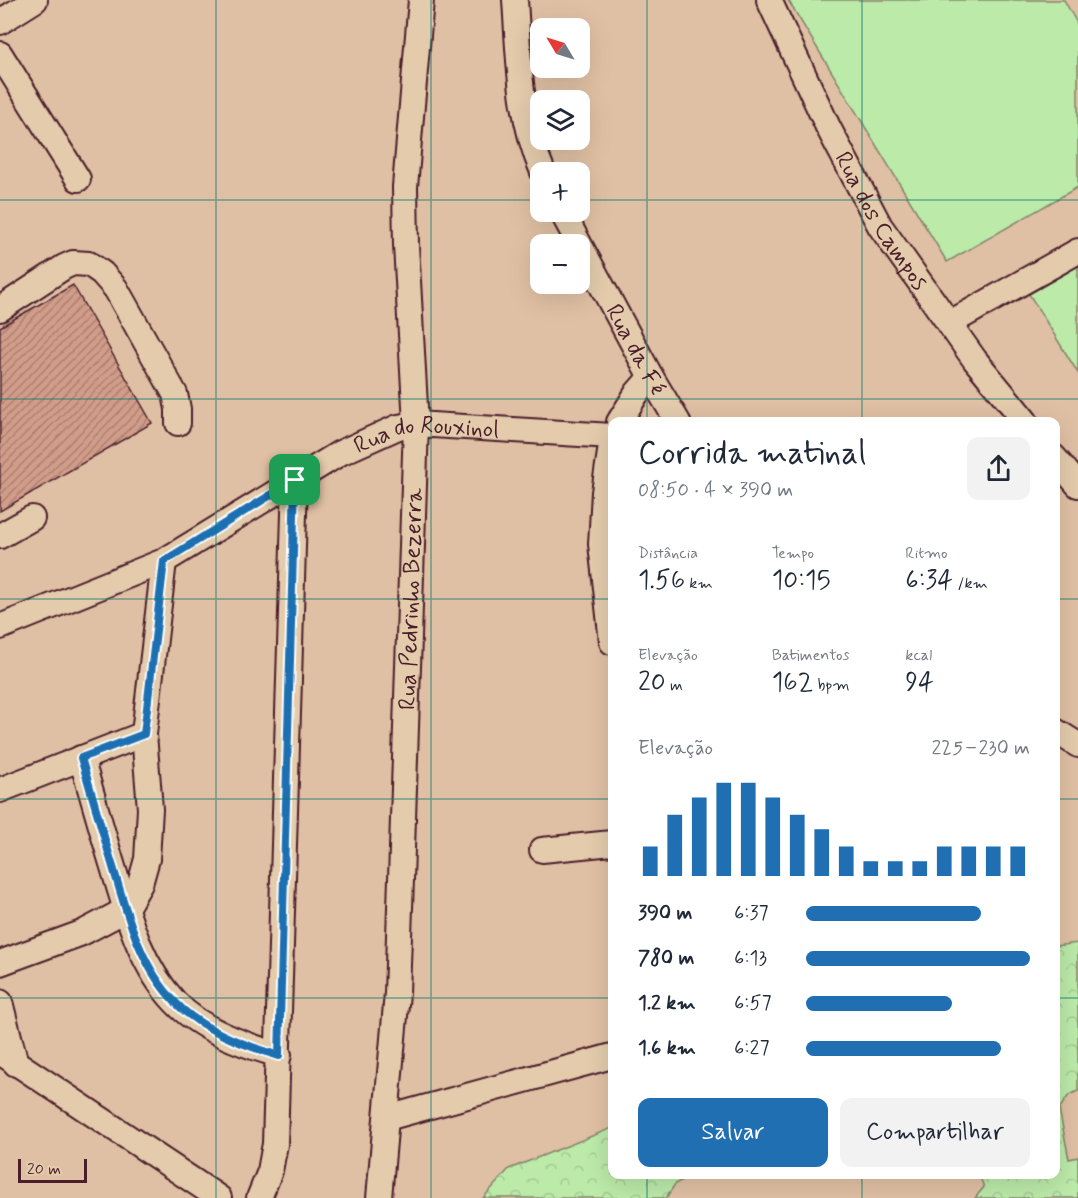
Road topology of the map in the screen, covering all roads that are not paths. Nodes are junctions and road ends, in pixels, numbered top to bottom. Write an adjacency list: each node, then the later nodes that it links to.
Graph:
1 (35, 0): 5 (street)
2 (421, 0): 18 (street, Rua Pedrinho Bezerra)
3 (515, 0): 7 (street)
4 (769, 0): 12 (street, Rua dos Campos)
5 (0, 22)
6 (0, 54): 8 (street)
7 (539, 162)
8 (78, 179)
9 (567, 222): 13 (street, Rua da Fé)
10 (1078, 251): 12 (street)
11 (0, 309): 17 (street)
12 (950, 323): 16 (street, Rua dos Campos)
13 (651, 377): 14 (street); 15 (street, Rua da Fé)
14 (622, 417)
15 (675, 417)
16 (1022, 417)
17 (178, 423)
18 (416, 424): 19 (street, Rua do Rouxinol); 22 (street, Rua do Rouxinol); 42 (street, Rua Pedrinho Bezerra)
19 (608, 438)
20 (1060, 464): 23 (street)
21 (608, 465): 27 (street)
22 (295, 480): 26 (street, Rua do Rouxinol); 39 (street)
23 (1078, 485)
24 (32, 518): 25 (street)
25 (0, 536)
26 (164, 561): 28 (street, Rua do Rouxinol); 29 (street)
27 (608, 606)
28 (0, 627)
29 (144, 734): 32 (street); 36 (street)
30 (1060, 734): 31 (street)
31 (1078, 745)
32 (81, 758): 33 (street); 36 (street)
33 (0, 790)
34 (608, 843): 35 (street)
35 (542, 850)
36 (126, 908): 37 (street); 39 (street)
37 (0, 963)
38 (0, 1002): 41 (street)
39 (279, 1056): 44 (street)
40 (608, 1057): 42 (street)
41 (8, 1058): 43 (street)
42 (387, 1118): 45 (street, Rua Pedrinho Bezerra)
43 (219, 1198)
44 (259, 1198)
45 (379, 1198)

